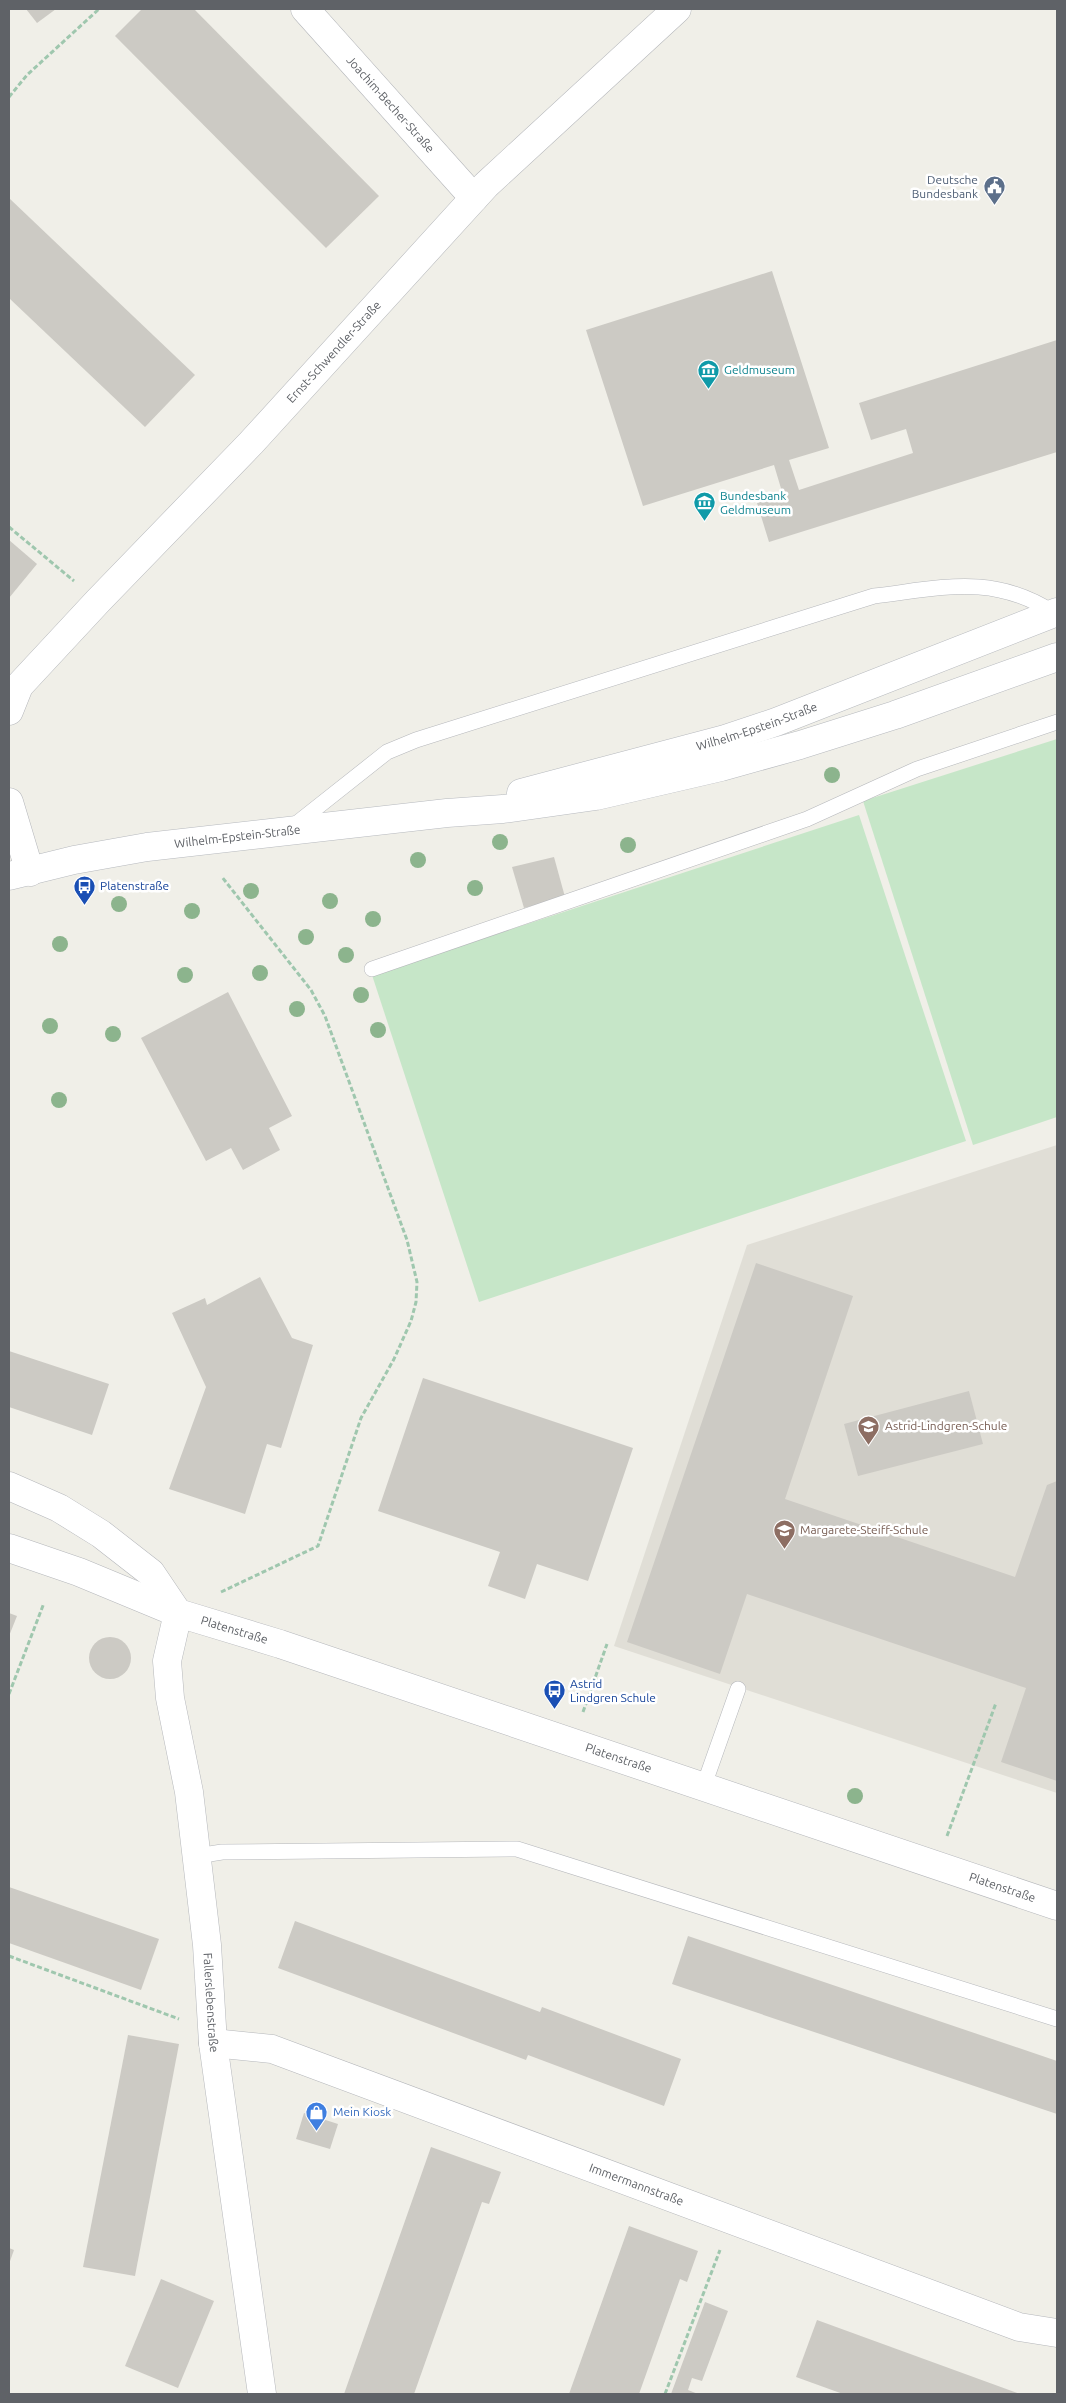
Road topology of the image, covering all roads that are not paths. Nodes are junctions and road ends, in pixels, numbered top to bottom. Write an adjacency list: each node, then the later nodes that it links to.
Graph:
1 (305, 9): 3 (street, Joachim-Becher-Straße)
2 (677, 9): 3 (street, Ernst-Schwendler-Straße)
3 (474, 198): 6 (street, Ernst-Schwendler-Straße)
4 (1056, 613): 9 (street, Wilhelm-Epstein-Straße); 10 (lane)
5 (1057, 657): 9 (street, Wilhelm-Epstein-Straße)
6 (9, 711)
7 (1057, 722): 12 (lane)
8 (9, 802): 11 (street)
9 (447, 813): 10 (street, Wilhelm-Epstein-Straße)
10 (288, 830): 11 (street, Wilhelm-Epstein-Straße)
11 (16, 878)
12 (372, 969)
13 (9, 1486): 15 (street)
14 (9, 1548): 15 (street, Platenstraße)
15 (178, 1612): 17 (street, Platenstraße); 18 (street, Fallerslebenstraße)
16 (738, 1689): 17 (lane)
17 (703, 1788): 19 (street, Platenstraße)
18 (197, 1856): 20 (lane); 21 (street, Fallerslebenstraße)
19 (1057, 1906)
20 (1057, 2020)
21 (212, 2037): 22 (street, Immermannstraße); 23 (street, Fallerslebenstraße)
22 (1057, 2333)
23 (262, 2394)

